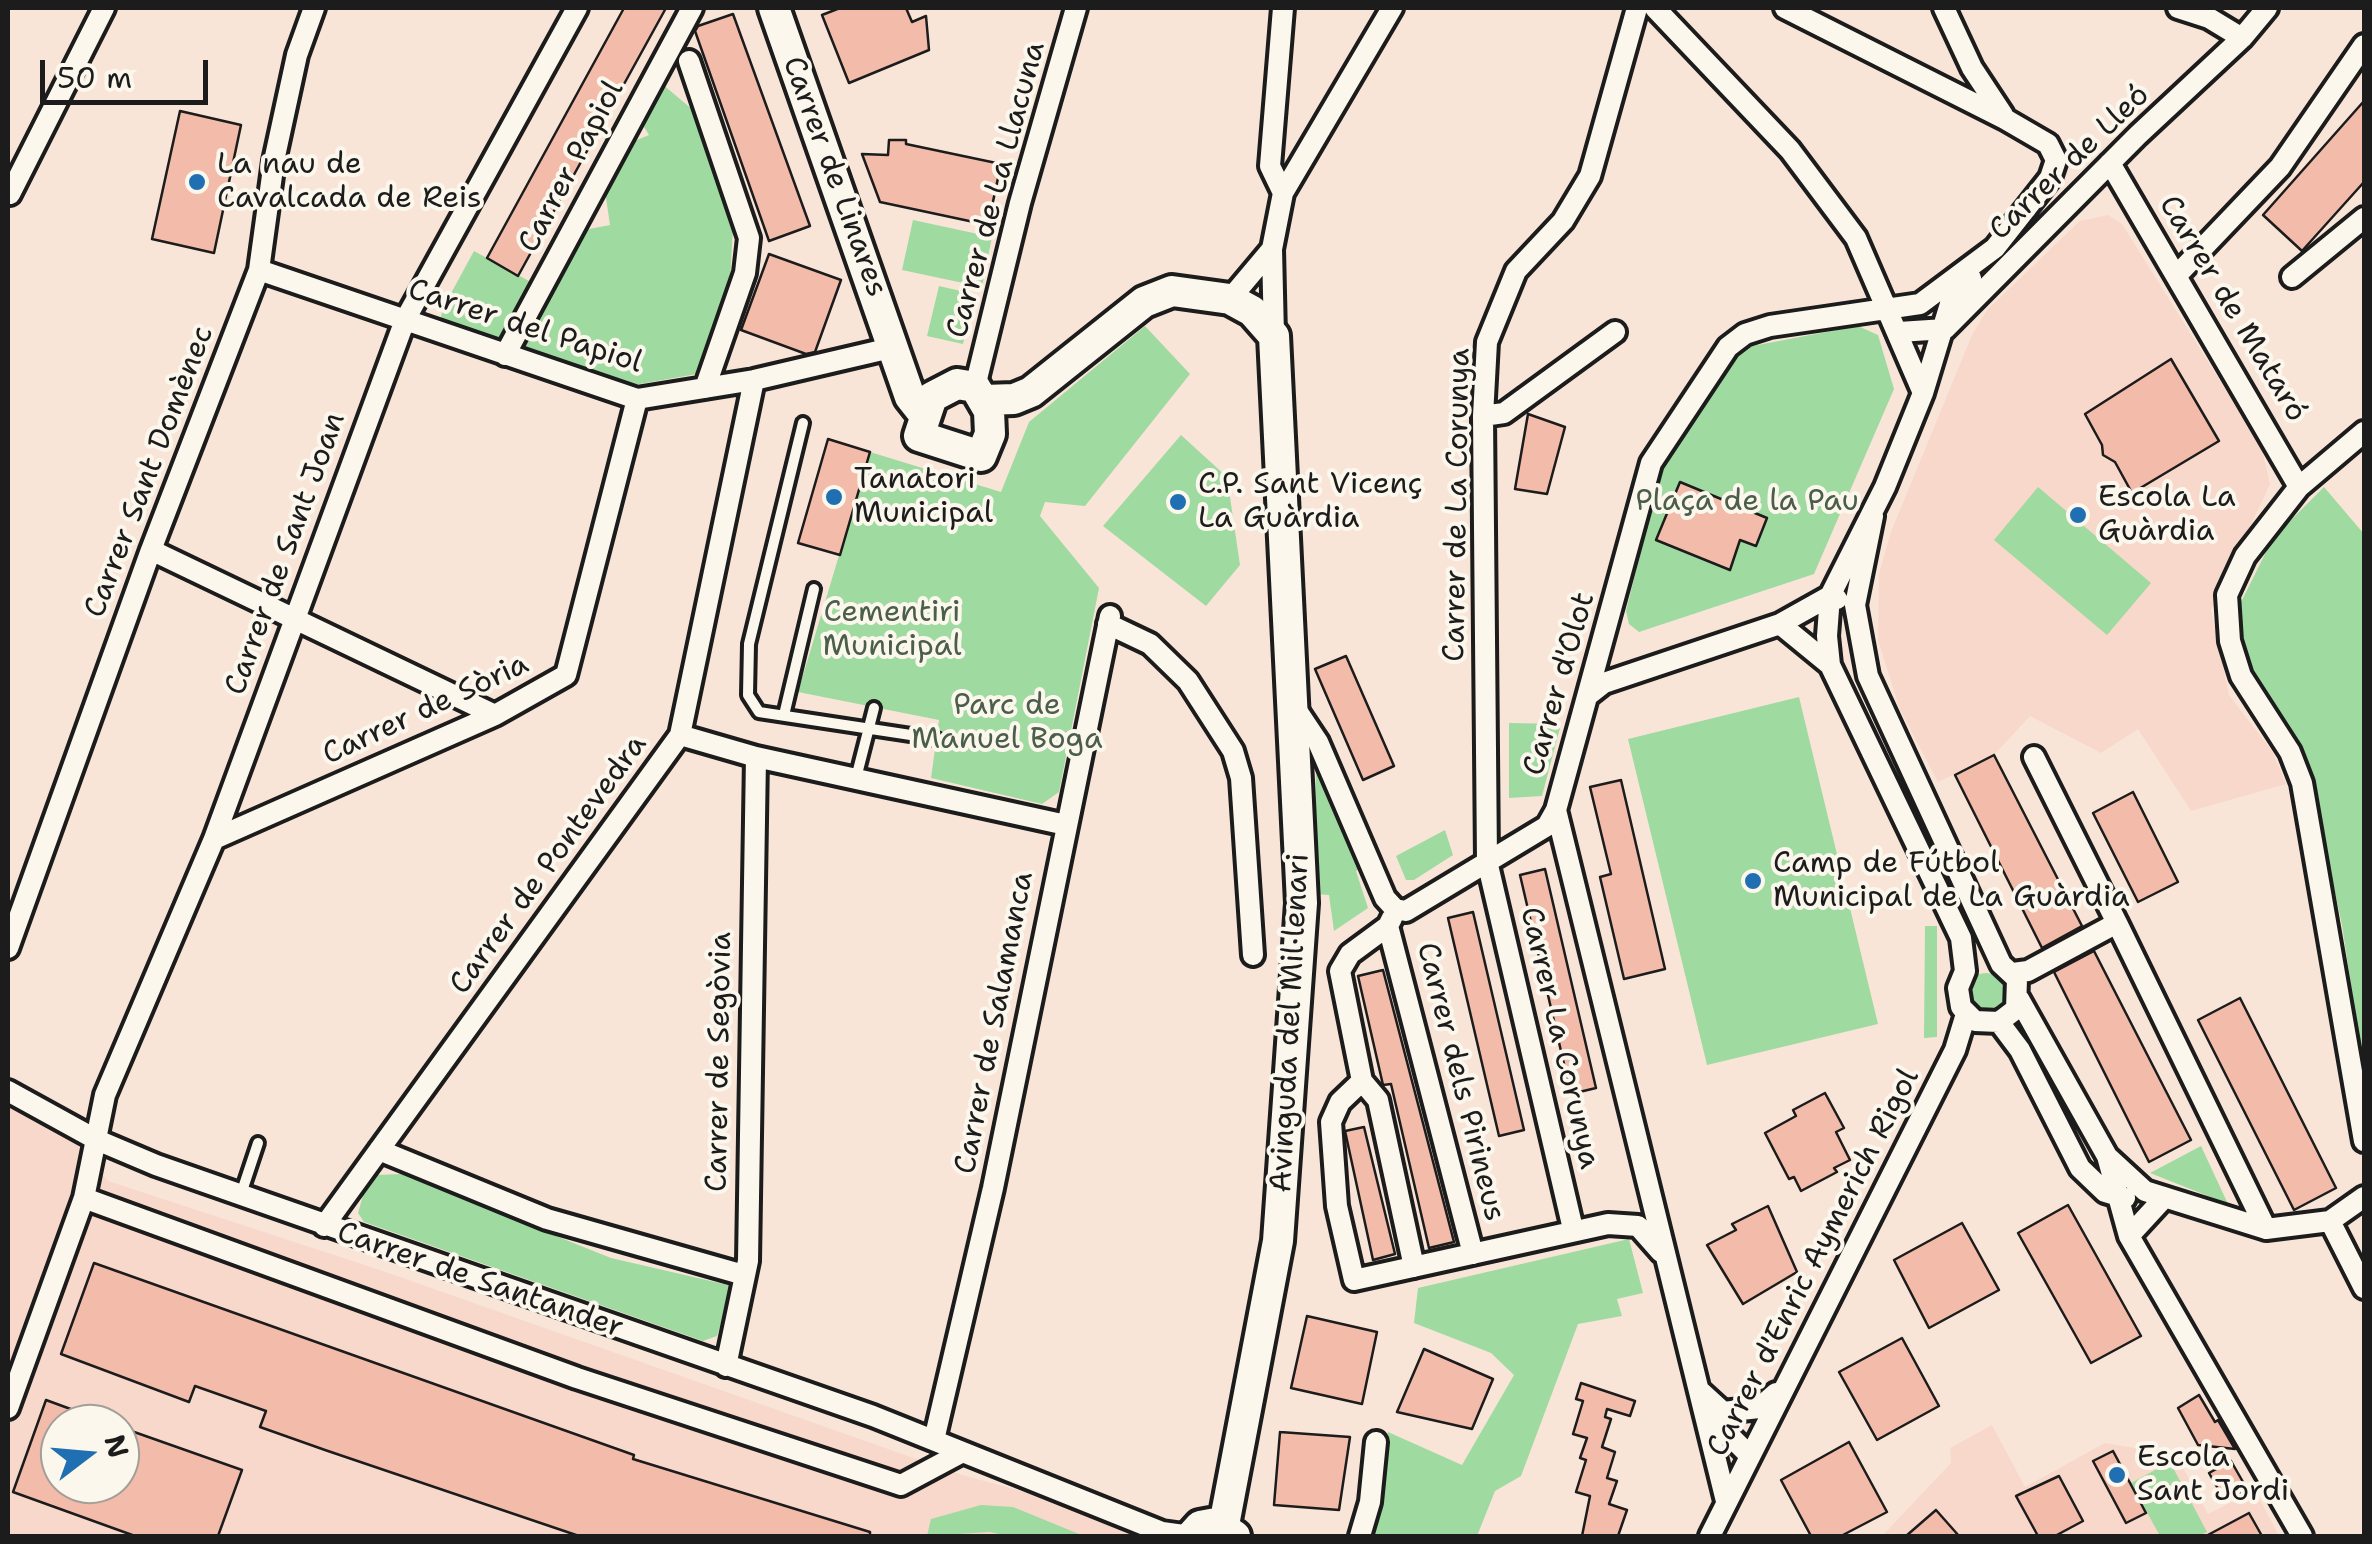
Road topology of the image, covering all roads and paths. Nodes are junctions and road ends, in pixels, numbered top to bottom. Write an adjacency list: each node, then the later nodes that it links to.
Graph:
1 (104, 8): 21 (street)
2 (314, 8): 25 (street, Carrer Sant Domènec)
3 (577, 8): 30 (street, Carrer de Sant Joan)
4 (692, 8): 36 (street, Carrer Papiol)
5 (774, 8): 35 (street, Carrer de Linares)
6 (1076, 8): 40 (street, Carrer de La Llacuna)
7 (1282, 8): 20 (street)
8 (1392, 8): 20 (street)
9 (1637, 8): 44 (street, Carrer de La Corunya)
10 (1655, 8): 29 (street)
11 (1785, 8): 18 (street)
12 (1944, 8): 18 (street)
13 (2178, 8): 15 (street)
14 (2267, 8): 15 (street, Carrer de Lleó)
15 (2242, 38): 19 (street, Carrer de Lleó)
16 (2364, 45): 26 (street)
17 (689, 60): 39 (street)
18 (2005, 119): 23 (street)
19 (2110, 163): 26 (street, Carrer de Mataró); 31 (street, Carrer de Lleó)
20 (1282, 193): 24 (street)
21 (10, 194)
22 (2364, 218): 27 (street)
23 (1994, 248): 29 (street); 31 (street)
24 (1272, 249): 28 (street); 34 (street)
25 (259, 270): 30 (street, Carrer del Papiol); 50 (street, Carrer Sant Domènec)
26 (2178, 274): 48 (street, Carrer de Mataró)
27 (2292, 277)
28 (1230, 299): 34 (street); 37 (street)
29 (1885, 306): 33 (street); 58 (street, Carrer d'Olot)
30 (406, 320): 36 (street, Carrer del Papiol); 54 (street, Carrer de Sant Joan)
31 (1945, 328): 33 (street); 41 (street)
32 (1615, 332): 44 (street)
33 (1900, 332): 41 (street)
34 (1274, 336): 60 (street, Avinguda del Mil·lenari)
35 (895, 347): 38 (street, Carrer del Papiol); 40 (street); 43 (street, Carrer de Linares)
36 (505, 355): 42 (street, Carrer del Papiol)
37 (1055, 377): 40 (street); 47 (street)
38 (754, 380): 39 (street, Carrer del Papiol); 64 (street, Carrer de Pontevedra)
39 (705, 388): 42 (street, Carrer del Papiol)
40 (969, 391): 43 (street); 47 (street)
41 (1923, 393): 49 (street)
42 (637, 399): 61 (street, Carrer de Sòria)
43 (926, 416): 47 (street, Carrer de Linares)
44 (1483, 416): 72 (street, Carrer de La Corunya)
45 (803, 422): 62 (lane)
46 (2364, 432): 48 (street)
47 (990, 434)
48 (2299, 487): 85 (street)
49 (1873, 516): 52 (street); 53 (street)
50 (151, 550): 54 (street); 75 (street, Carrer Sant Domènec)
51 (814, 589): 62 (lane)
52 (1830, 596): 53 (street); 55 (street); 56 (street)
53 (1855, 605): 56 (street); 77 (street)
54 (294, 619): 61 (street); 71 (street, Carrer de Sant Joan)
55 (1780, 624): 56 (street); 57 (street); 58 (street)
56 (1828, 625): 57 (street)
57 (1830, 665): 78 (street)
58 (1590, 694): 69 (street, Carrer d'Olot)
59 (874, 708): 63 (lane)
60 (1296, 709): 73 (street, Carrer dels Pirineus); 116 (street, Avinguda del Mil·lenari)
61 (495, 715): 71 (street, Carrer de Sòria)
62 (784, 715): 63 (lane)
63 (868, 730): 65 (lane); 68 (lane)
64 (680, 735): 66 (street); 87 (street, Carrer de Pontevedra)
65 (937, 740)
66 (756, 758): 68 (street); 104 (street, Carrer de Segòvia)
67 (2034, 758): 74 (street)
68 (856, 779): 70 (street)
69 (1556, 810): 72 (street); 89 (street, Carrer d'Olot)
70 (1066, 825): 76 (street, Carrer de Salamanca); 111 (street, Carrer de Salamanca)
71 (214, 839): 84 (street, Carrer de Sant Joan)
72 (1487, 861): 73 (street); 98 (street, Carrer La Corunya)
73 (1392, 918): 82 (street); 101 (street, Carrer dels Pirineus)
74 (2117, 924): 77 (street); 99 (street)
75 (8, 948)
76 (1252, 955)
77 (2007, 969): 78 (street); 79 (street)
78 (1965, 971): 80 (street)
79 (2019, 999): 81 (street); 88 (street)
80 (1966, 1014): 81 (street); 107 (street, Carrer d'Enric Aymerich Rigol)
81 (1999, 1022): 90 (street)
82 (1362, 1081): 103 (street); 103 (street)
83 (8, 1091): 84 (street, Carrer de Santander)
84 (97, 1140): 91 (street, Carrer de Santander); 93 (street, Carrer de Sant Joan)
85 (2364, 1141)
86 (258, 1143): 91 (lane)
87 (379, 1150): 97 (street, Carrer de Pontevedra); 104 (street)
88 (2107, 1156): 90 (street); 94 (street)
89 (1642, 1158): 96 (street); 102 (street, Carrer d'Olot)
90 (2111, 1194): 94 (street); 100 (street)
91 (240, 1196): 97 (street, Carrer de Santander)
92 (2364, 1196): 95 (street)
93 (84, 1198): 109 (street); 113 (street, Carrer de Santander)
94 (2164, 1198): 99 (street); 100 (street)
95 (2330, 1221): 99 (street); 105 (street)
96 (1608, 1224): 98 (street); 102 (street)
97 (324, 1226): 106 (street, Carrer de Santander)
98 (1573, 1228): 101 (street)
99 (2266, 1229)
100 (2129, 1236): 120 (street)
101 (1473, 1254): 103 (street)
102 (1667, 1262): 108 (street, Carrer d'Olot)
103 (1414, 1266)
104 (744, 1275): 106 (street, Carrer de Segòvia)
105 (2364, 1288)
106 (726, 1366): 111 (street, Carrer de Santander)
107 (1786, 1386): 108 (street); 114 (street, Carrer d'Enric Aymerich Rigol)
108 (1700, 1392): 110 (street, Carrer d'Olot); 114 (street, Carrer d'Olot)
109 (8, 1408)
110 (1705, 1426): 114 (street, Carrer d'Olot); 115 (street, Carrer d'Olot)
111 (934, 1440): 113 (street, Carrer de Santander)
112 (1376, 1442): 118 (street)
113 (960, 1454): 117 (street, Carrer de Santander)
114 (1745, 1465): 115 (street, Carrer d'Enric Aymerich Rigol)
115 (1726, 1501): 119 (street, Carrer d'Enric Aymerich Rigol)
116 (1233, 1532): 117 (street, Carrer de Santander)
117 (1190, 1536)
118 (1360, 1536)
119 (1710, 1536)
120 (2302, 1536)

